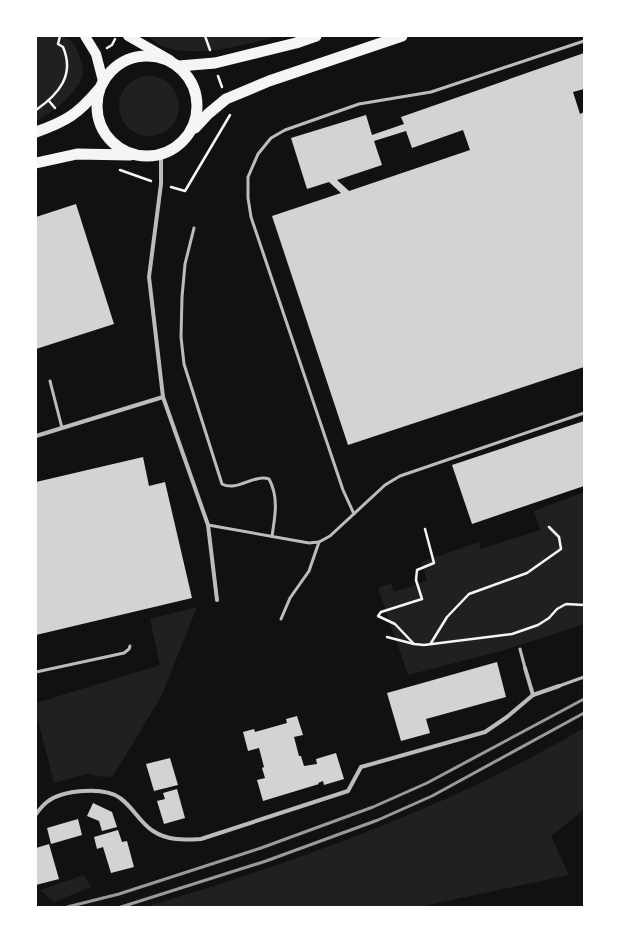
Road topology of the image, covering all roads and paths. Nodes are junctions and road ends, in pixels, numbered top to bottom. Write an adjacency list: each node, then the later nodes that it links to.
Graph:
1 (60, 36): 12 (path)
2 (85, 36): 10 (main road)
3 (128, 36): 8 (main road)
4 (205, 36): 9 (path)
5 (316, 36): 9 (highway)
6 (402, 36): 11 (highway)
7 (584, 41): 30 (lane)
8 (174, 63): 9 (highway); 10 (highway); 18 (highway)
9 (215, 63): 11 (path)
10 (102, 85): 16 (highway); 19 (highway)
11 (226, 100): 18 (highway); 23 (path)
12 (50, 101): 14 (path); 15 (path)
13 (60, 105): 14 (path)
14 (55, 108): 16 (path)
15 (36, 110)
16 (63, 122): 17 (highway)
17 (36, 132)
18 (190, 133): 20 (highway)
19 (135, 155): 20 (highway); 21 (highway)
20 (161, 155): 23 (street)
21 (36, 163)
22 (115, 168): 23 (path)
23 (161, 184): 26 (street)
24 (194, 228): 34 (lane)
25 (50, 381): 28 (lane)
26 (163, 397): 28 (street); 31 (street)
27 (584, 413): 30 (lane)
28 (62, 428): 29 (street)
29 (36, 436)
30 (354, 514): 35 (lane)
31 (208, 525): 34 (lane); 36 (street)
32 (549, 527): 41 (path)
33 (425, 529): 40 (path)
34 (272, 536): 35 (lane)
35 (319, 542): 38 (lane)
36 (217, 600)
37 (584, 605): 41 (path)
38 (281, 619)
39 (386, 637): 40 (path)
40 (414, 644): 41 (path)
41 (431, 644)
42 (130, 646): 45 (lane)
43 (520, 649): 44 (lane)
44 (525, 668): 48 (street)
45 (36, 672)
46 (584, 677): 47 (lane)
47 (559, 686): 48 (street)
48 (533, 695): 49 (street)
49 (36, 814)

